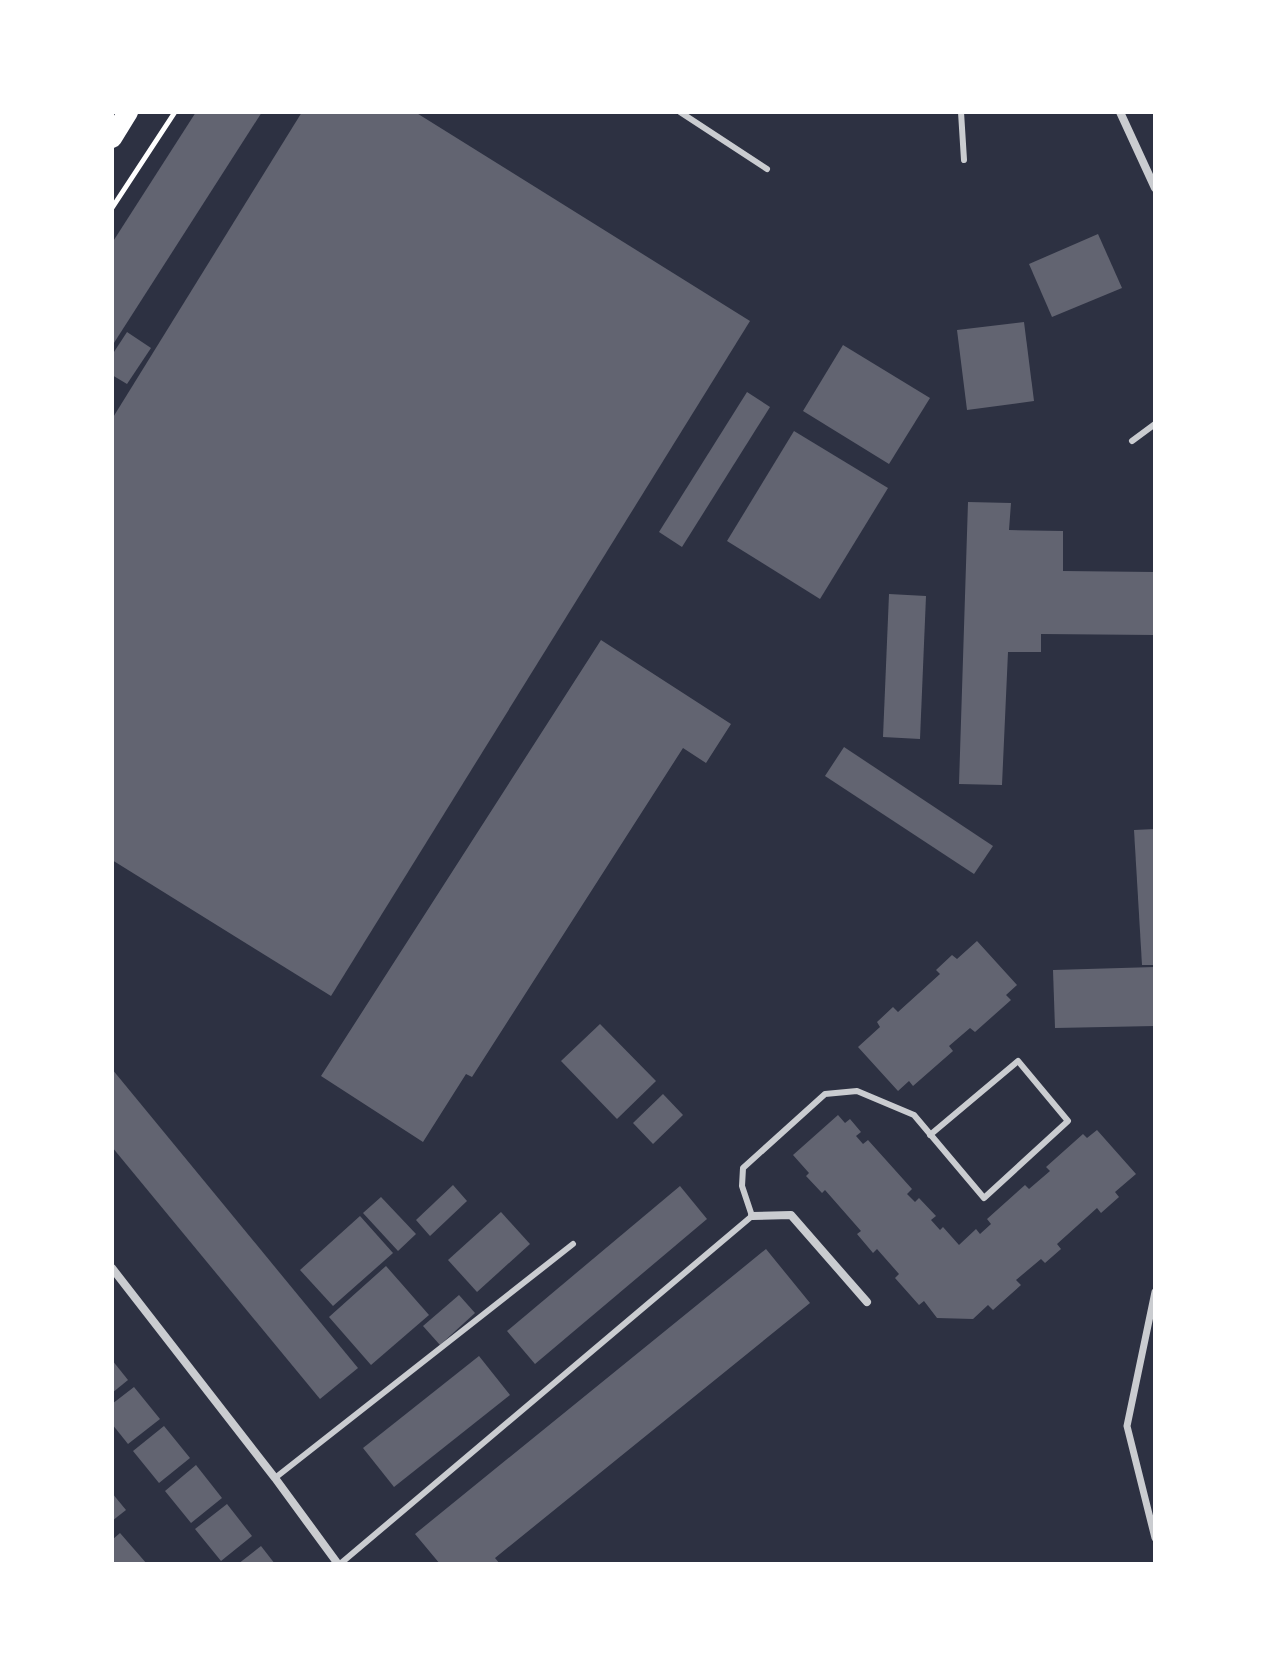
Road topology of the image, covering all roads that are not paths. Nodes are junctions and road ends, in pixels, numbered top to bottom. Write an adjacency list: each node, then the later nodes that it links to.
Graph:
1 (128, 112): 5 (main road)
2 (680, 112): 7 (lane)
3 (961, 112): 6 (lane)
4 (1120, 112): 8 (street)
5 (112, 138)
6 (964, 160)
7 (767, 169)
8 (1155, 188)
9 (1155, 424): 10 (lane)
10 (1132, 441)
11 (930, 1135): 11 (lane); 12 (lane)
12 (752, 1216): 16 (street); 21 (lane)
13 (573, 1244): 19 (lane)
14 (112, 1268): 19 (street)
15 (1155, 1292): 17 (street)
16 (867, 1302)
17 (1144, 1347): 18 (street); 20 (street)
18 (1155, 1347)
19 (275, 1478): 21 (street)
20 (1155, 1538)
21 (339, 1564)

